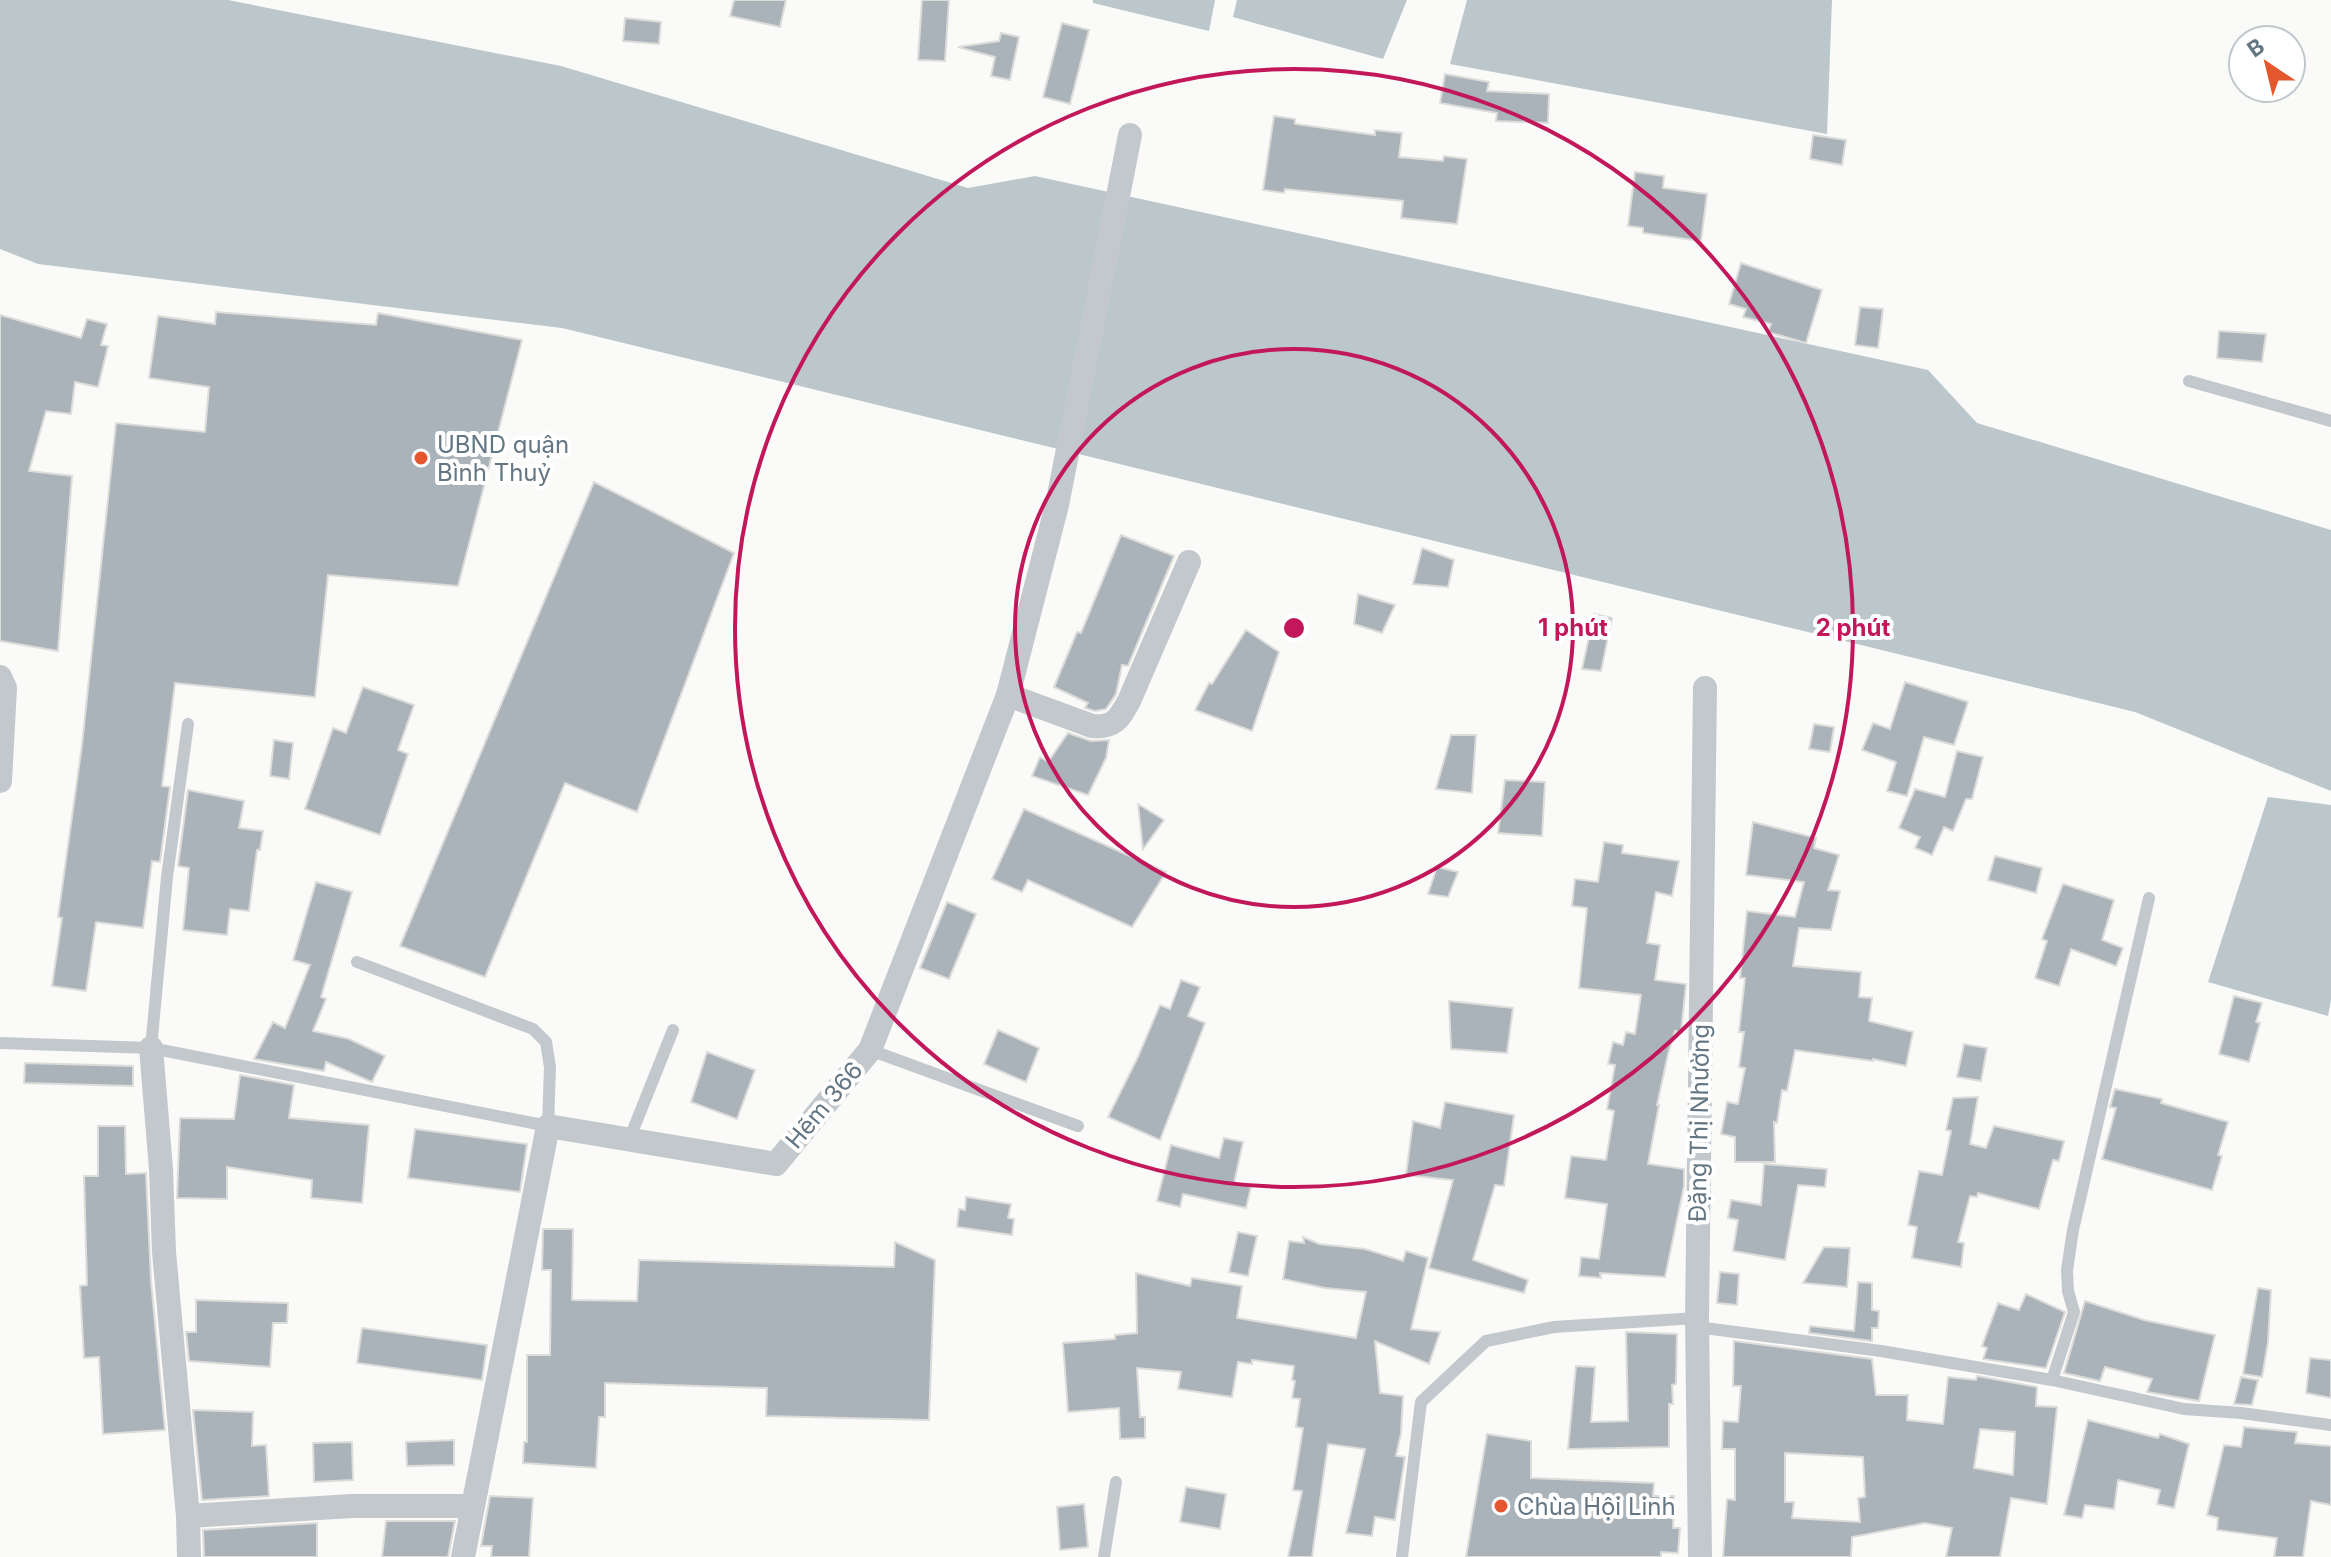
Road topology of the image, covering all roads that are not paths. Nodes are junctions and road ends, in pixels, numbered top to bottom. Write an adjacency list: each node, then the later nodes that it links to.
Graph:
1 (1130, 135): 7 (street, Hẽm 366)
2 (2189, 381): 3 (lane)
3 (2331, 421)
4 (1189, 562): 7 (street)
5 (0, 677): 9 (street)
6 (1705, 688): 19 (street, Đặng Thị Nhường)
7 (1008, 695): 15 (street, Hẽm 366)
8 (188, 724): 14 (lane)
9 (0, 781)
10 (2149, 898): 20 (lane)
11 (357, 962): 16 (lane)
12 (673, 1030): 18 (lane)
13 (0, 1043): 14 (lane)
14 (151, 1048): 16 (lane); 24 (street)
15 (870, 1050): 17 (lane); 18 (street, Hẽm 366)
16 (548, 1126): 18 (street, Hẽm 366); 23 (street)
17 (1078, 1126)
18 (629, 1140)
19 (1697, 1323): 20 (lane); 28 (lane); 29 (street, Đặng Thị Nhường)
20 (2052, 1380): 21 (lane)
21 (2331, 1425)
22 (1116, 1482): 27 (lane)
23 (473, 1506): 24 (street); 26 (street)
24 (188, 1516): 25 (street)
25 (189, 1557)
26 (463, 1557)
27 (1104, 1557)
28 (1402, 1557)
29 (1700, 1557)

